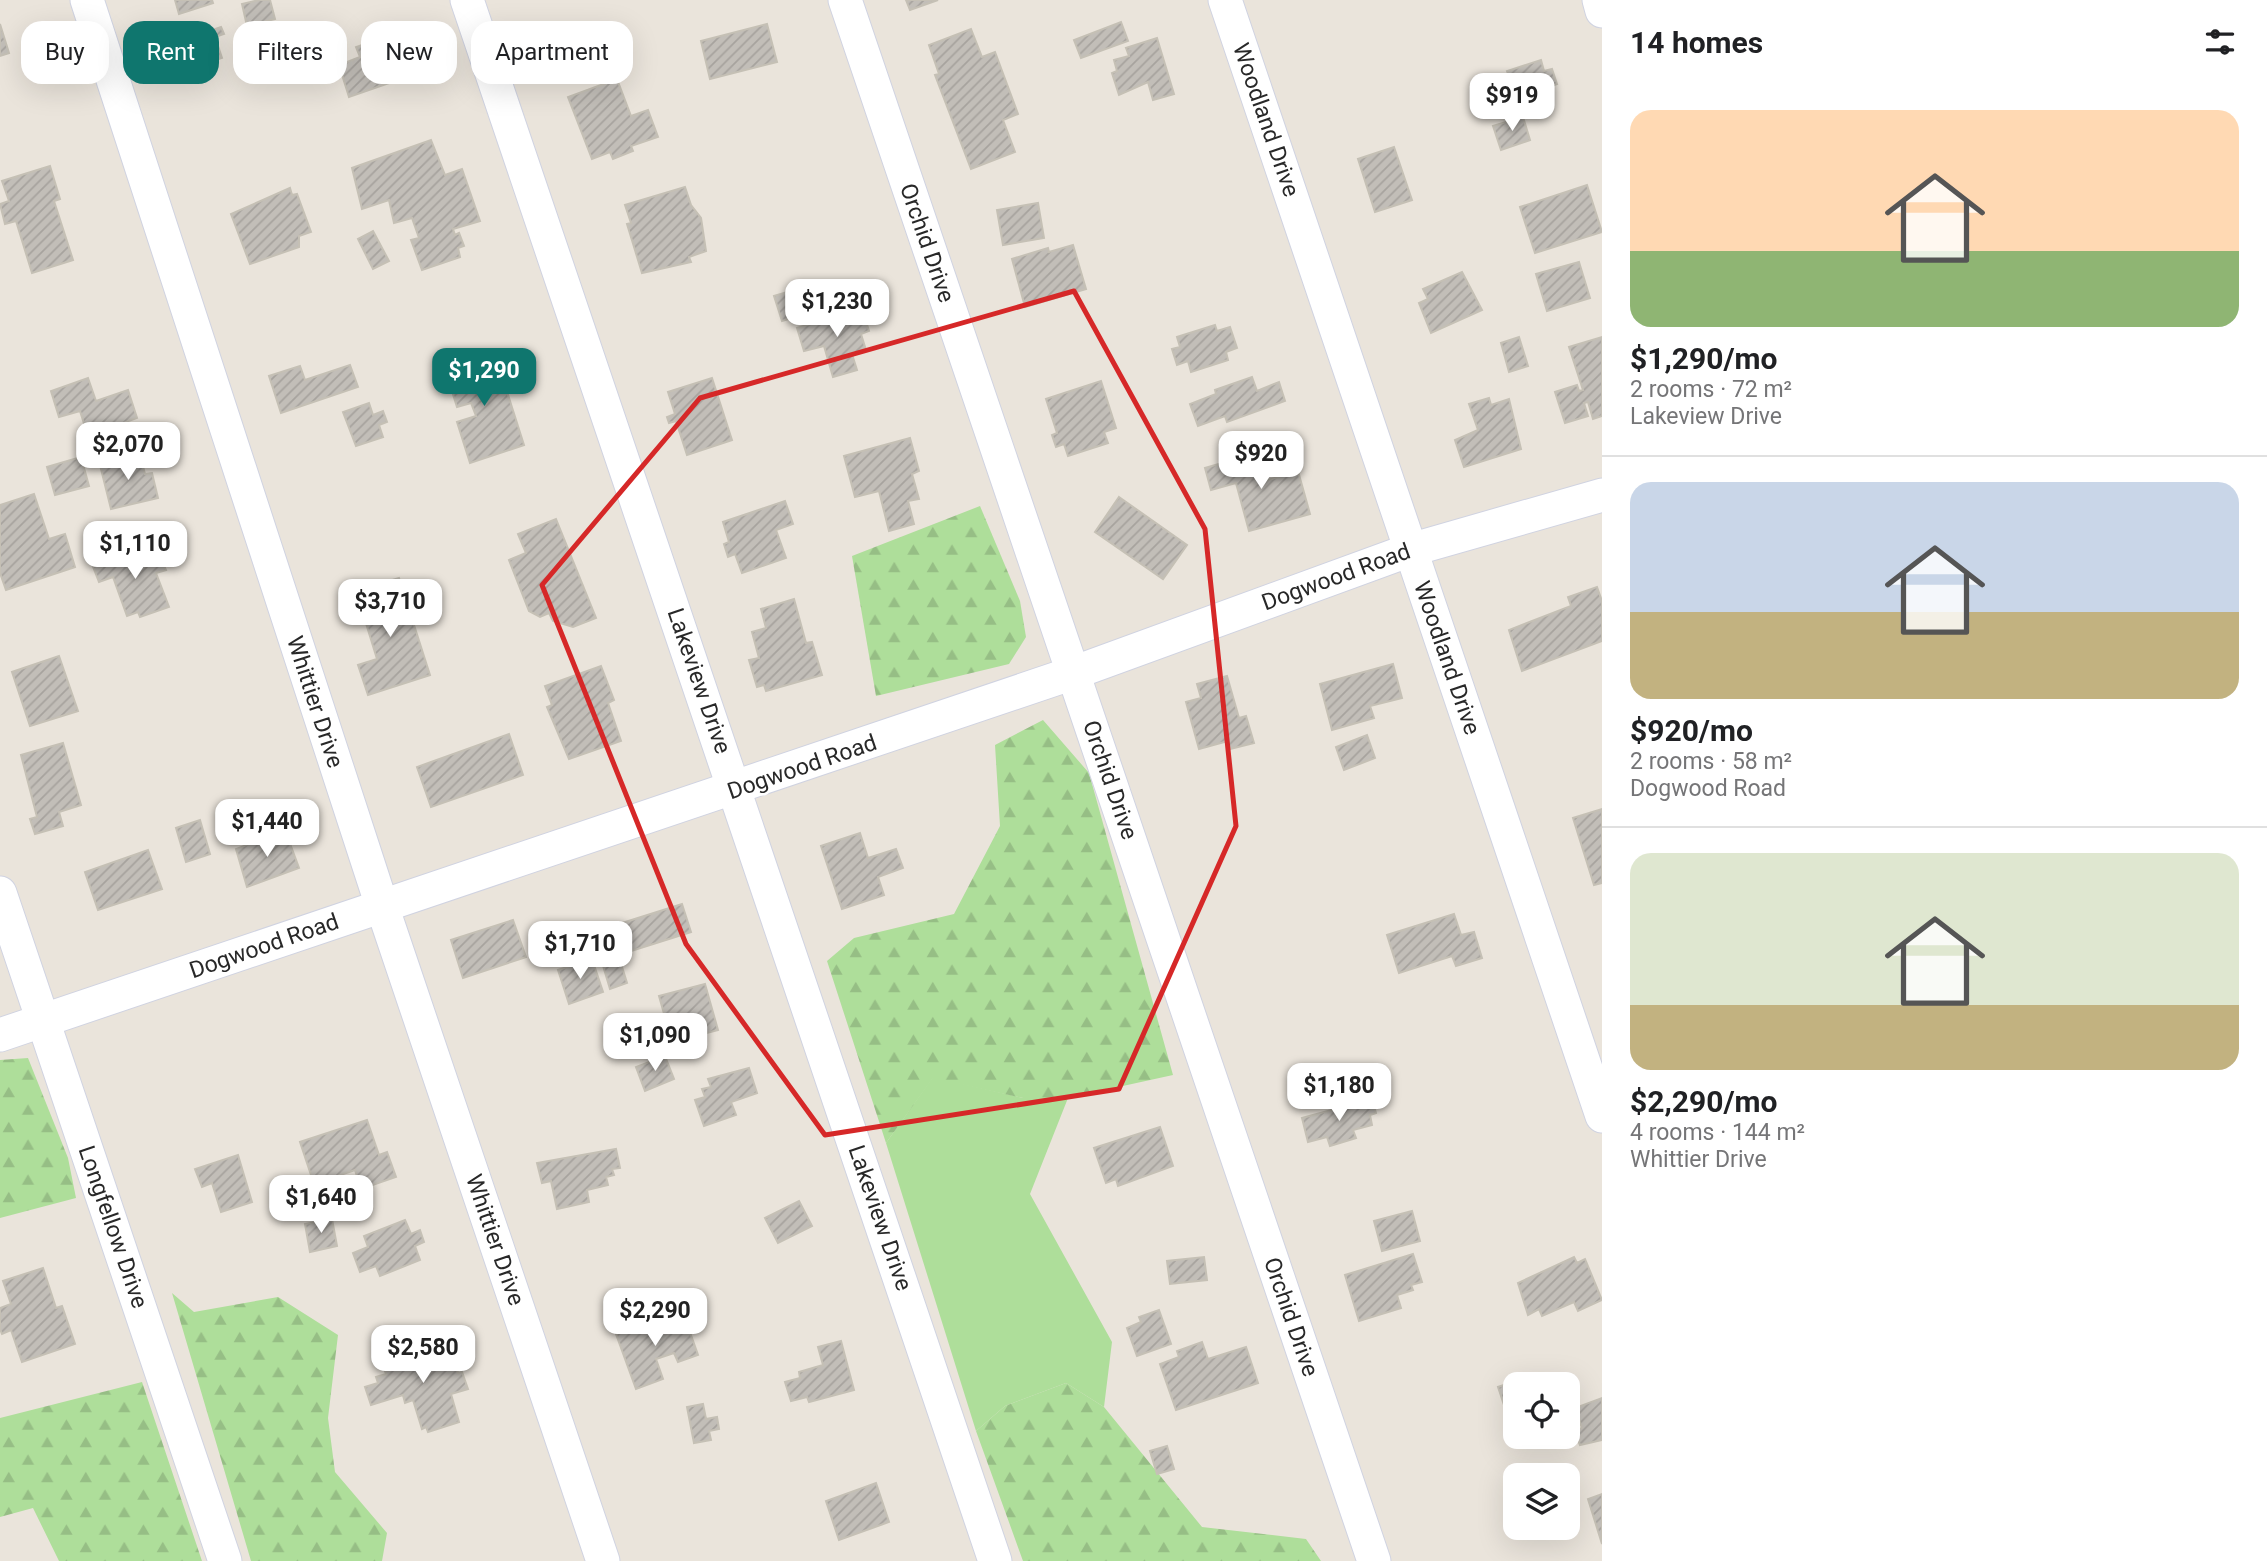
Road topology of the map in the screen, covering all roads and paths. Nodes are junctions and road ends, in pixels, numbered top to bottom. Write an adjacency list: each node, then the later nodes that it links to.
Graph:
1 (87, 0): 12 (street, Whittier Drive)
2 (467, 0): 10 (street, Lakeview Drive)
3 (845, 0): 9 (street, Orchid Drive)
4 (1225, 0): 8 (street, Woodland Drive)
5 (1599, 0): 6 (street)
6 (1602, 10)
7 (1602, 495): 8 (street, Dogwood Road)
8 (1410, 550): 9 (street, Dogwood Road); 15 (street, Woodland Drive)
9 (1073, 673): 10 (street, Dogwood Road); 19 (street, Orchid Drive)
10 (736, 789): 12 (street, Dogwood Road); 18 (street, Lakeview Drive)
11 (0, 893): 13 (street, Longfellow Drive)
12 (382, 906): 13 (street, Dogwood Road); 17 (street, Whittier Drive)
13 (44, 1021): 14 (street, Dogwood Road); 16 (street, Longfellow Drive)
14 (0, 1035)
15 (1602, 1116)
16 (225, 1561)
17 (603, 1561)
18 (995, 1561)
19 (1374, 1561)

